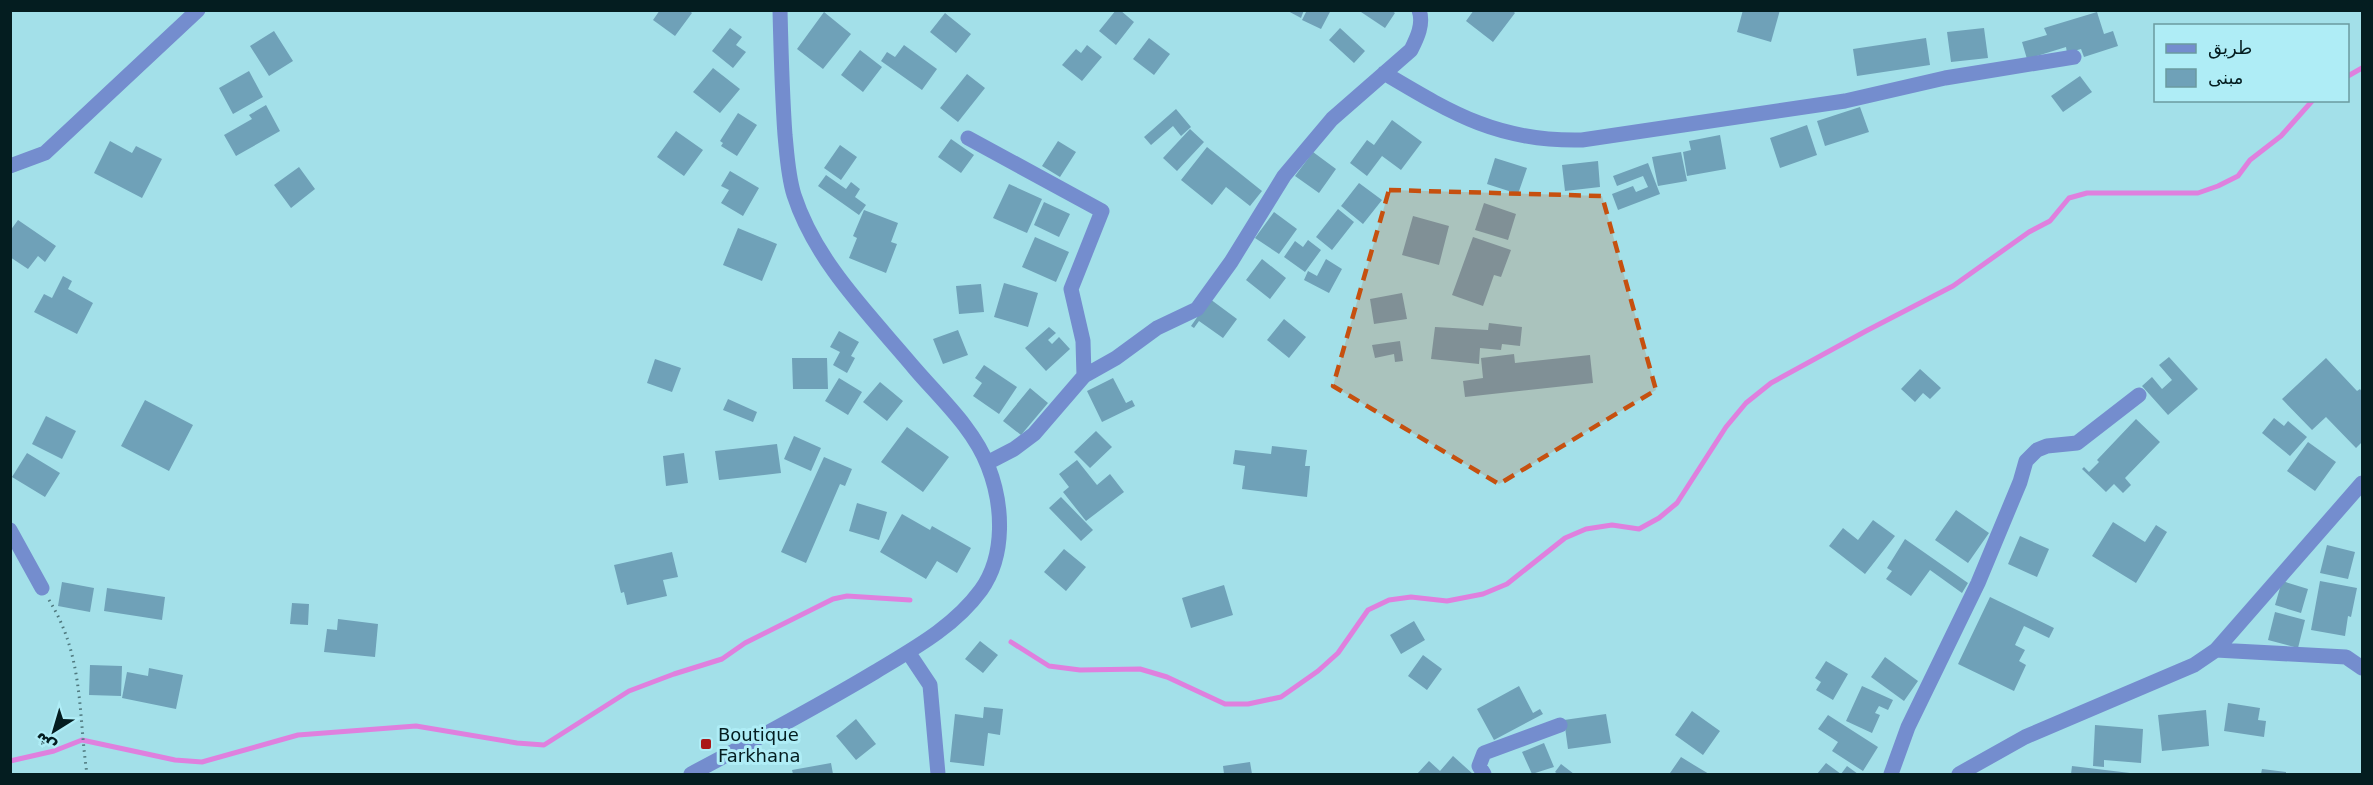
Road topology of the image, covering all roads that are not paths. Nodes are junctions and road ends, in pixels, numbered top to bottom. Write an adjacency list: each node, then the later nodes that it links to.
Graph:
1 (198, 10): 7 (street)
2 (780, 10): 10 (street)
3 (1419, 10): 5 (street)
4 (2073, 57): 5 (street)
5 (1384, 73): 8 (street)
6 (968, 138): 8 (street)
7 (10, 166)
8 (1084, 376): 10 (street)
9 (2139, 395): 21 (street)
10 (987, 464): 15 (street)
11 (2362, 483): 14 (street)
12 (10, 530): 13 (street)
13 (42, 588)
14 (2216, 650): 16 (street); 22 (street)
15 (908, 652): 18 (street); 19 (street)
16 (2362, 668)
17 (1560, 725): 20 (street)
18 (691, 774)
19 (938, 774)
20 (1484, 774)
21 (1891, 774)
22 (1959, 774)

